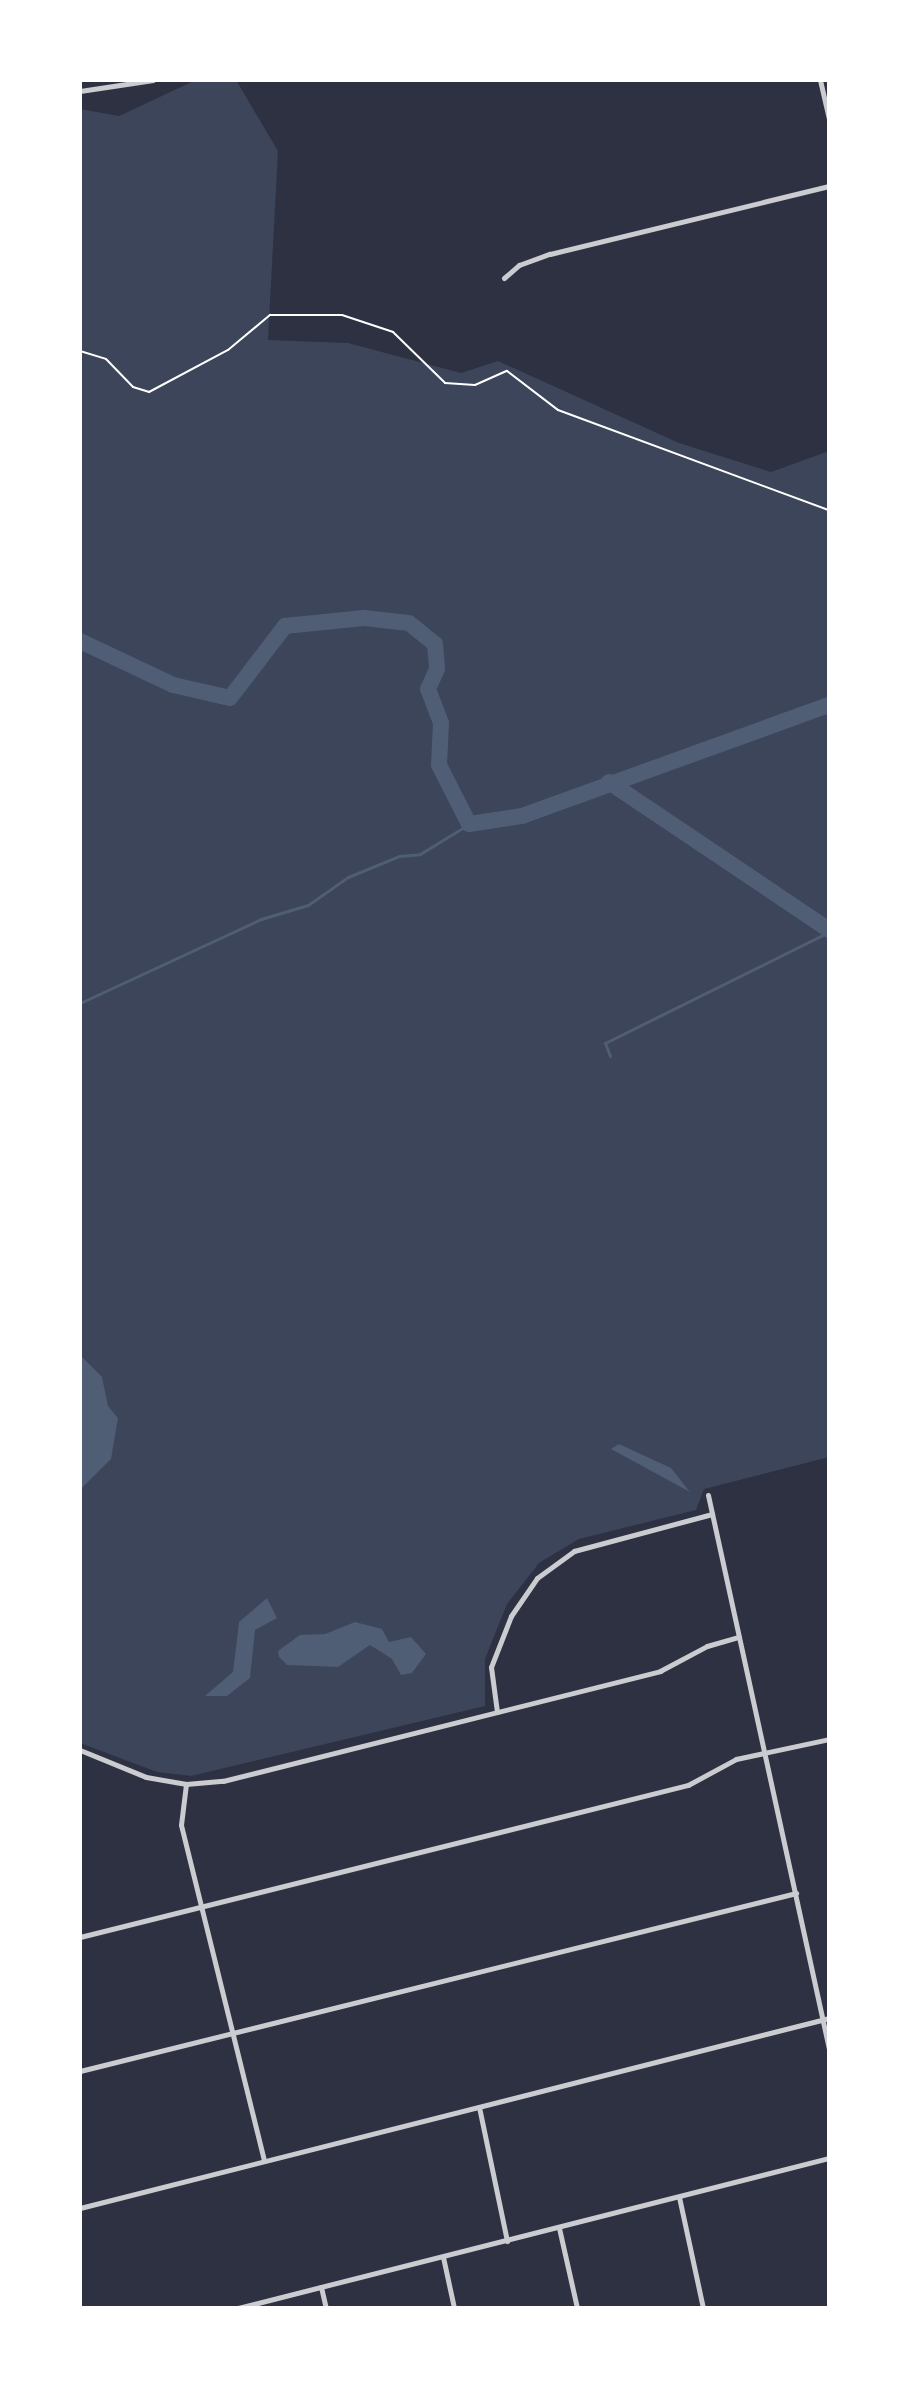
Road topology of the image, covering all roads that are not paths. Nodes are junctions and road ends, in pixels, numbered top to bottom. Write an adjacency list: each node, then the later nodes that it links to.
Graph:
1 (153, 80): 3 (street)
2 (820, 80): 4 (street)
3 (80, 91)
4 (829, 119)
5 (829, 186): 6 (street)
6 (504, 278)
7 (708, 1495): 8 (street)
8 (712, 1514): 9 (street); 10 (street)
9 (739, 1637): 10 (street); 13 (street)
10 (497, 1712): 14 (street)
11 (829, 1739): 13 (street)
12 (80, 1750): 14 (street)
13 (763, 1756): 15 (street); 16 (street)
14 (186, 1784): 16 (street)
15 (796, 1893): 18 (street); 19 (street)
16 (201, 1907): 17 (street); 19 (street)
17 (80, 1937)
18 (826, 2018): 20 (street); 22 (street)
19 (232, 2033): 21 (street); 24 (street)
20 (829, 2049)
21 (80, 2071)
22 (479, 2107): 24 (street); 28 (street)
23 (829, 2158): 25 (street)
24 (264, 2161): 26 (street)
25 (679, 2197): 27 (street); 35 (street)
26 (80, 2208)
27 (559, 2228): 28 (street); 34 (street)
28 (507, 2241): 29 (street)
29 (443, 2257): 30 (street); 33 (street)
30 (321, 2287): 31 (street); 32 (street)
31 (238, 2308)
32 (326, 2308)
33 (454, 2308)
34 (577, 2308)
35 (703, 2308)

